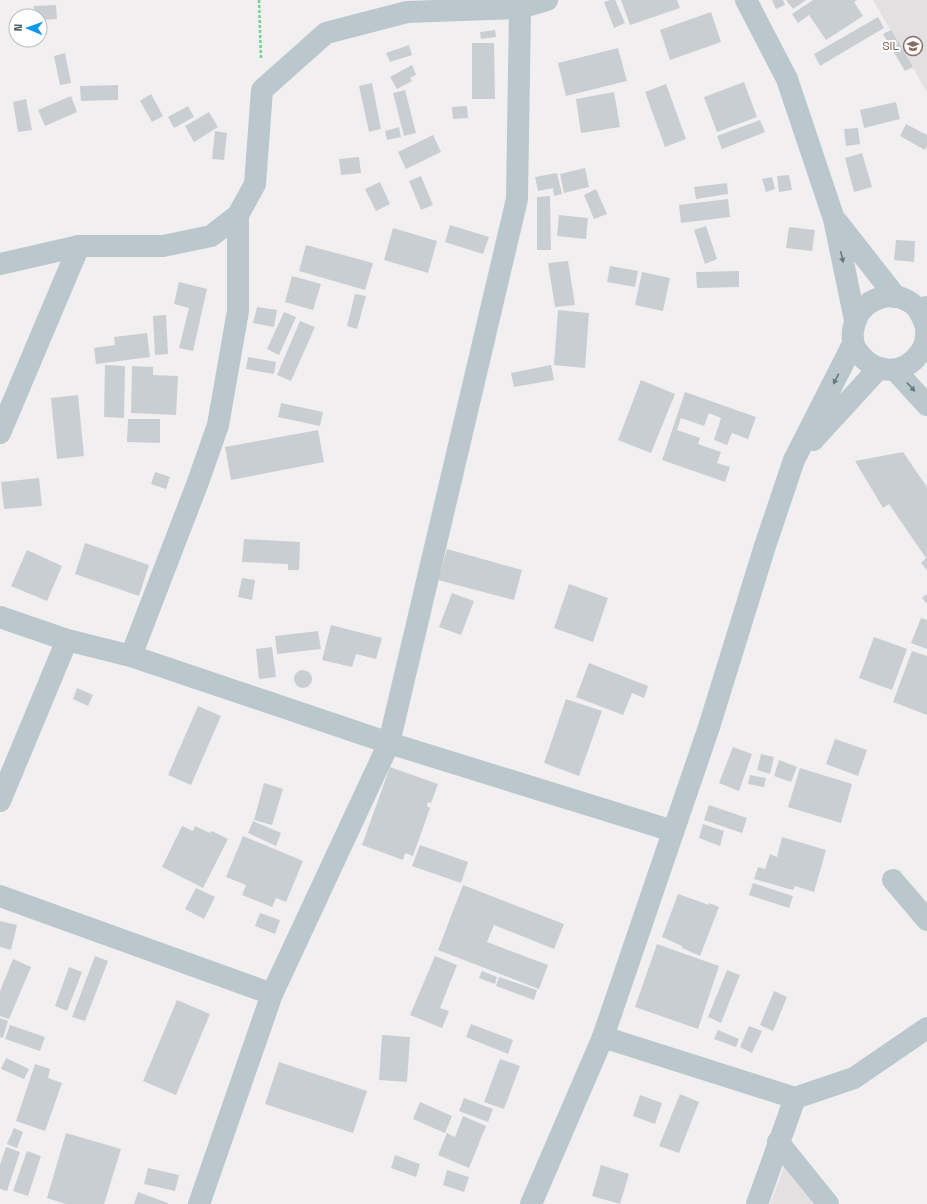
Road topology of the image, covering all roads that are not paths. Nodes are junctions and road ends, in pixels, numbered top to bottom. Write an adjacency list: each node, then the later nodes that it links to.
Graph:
1 (547, 0): 3 (street)
2 (746, 0): 5 (street)
3 (520, 8): 4 (street); 20 (street)
4 (238, 215): 6 (street); 19 (street)
5 (834, 219): 8 (street); 10 (street, one-way to 10)
6 (79, 246): 7 (street); 15 (street)
7 (0, 264)
8 (896, 297): 9 (street); 10 (street)
9 (922, 308): 12 (street)
10 (855, 320): 11 (street)
11 (853, 344): 13 (street); 16 (street, one-way to 16)
12 (924, 353): 13 (street)
13 (887, 369): 14 (street, one-way to 14); 16 (street)
14 (927, 405)
15 (0, 433)
16 (794, 460): 22 (street)
17 (0, 617): 18 (street)
18 (67, 640): 19 (street); 21 (street)
19 (131, 656): 20 (street)
20 (389, 743): 22 (street); 26 (street)
21 (0, 801)
22 (673, 831): 28 (street)
23 (893, 880): 25 (street)
24 (0, 896): 26 (street)
25 (927, 920)
26 (272, 994): 32 (street)
27 (927, 1028): 29 (street)
28 (603, 1037): 29 (street); 33 (street)
29 (795, 1098): 30 (street)
30 (778, 1142): 31 (street); 34 (street)
31 (822, 1201)
32 (199, 1204)
33 (531, 1204)
34 (757, 1204)

